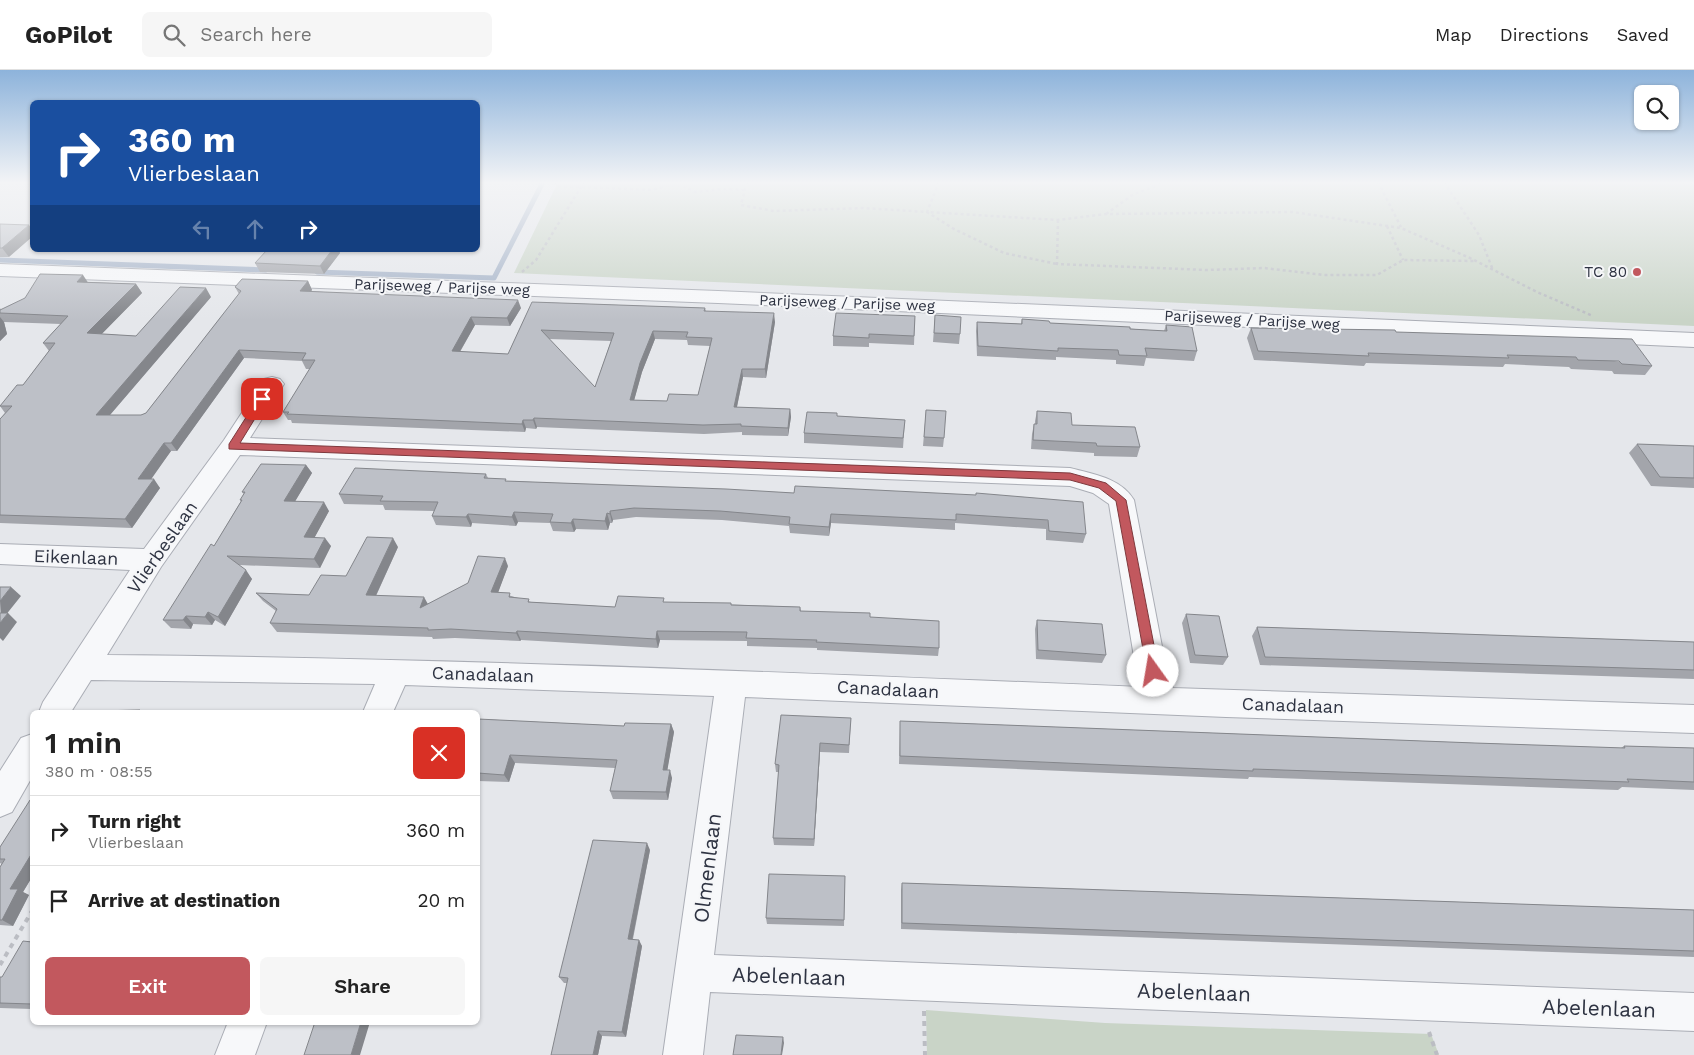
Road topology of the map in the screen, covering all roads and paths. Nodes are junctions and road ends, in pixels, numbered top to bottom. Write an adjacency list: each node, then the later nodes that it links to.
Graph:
1 (555, 228): 12 (path)
2 (952, 228): 9 (path)
3 (1058, 228): 9 (path)
4 (1388, 228): 7 (path)
5 (1401, 228): 8 (path)
6 (1474, 228): 11 (path)
7 (1404, 260): 8 (path); 9 (path)
8 (1476, 261): 11 (path)
9 (1057, 264)
10 (0, 270): 12 (street, Parijseweg / Parijse weg)
11 (1493, 270): 13 (path)
12 (503, 289): 14 (street, Parijseweg / Parijse weg)
13 (1596, 318)
14 (1694, 340)
15 (272, 384): 16 (street, Vlierbeslaan)
16 (233, 446): 18 (street, Vlierbeslaan); 22 (street)
17 (0, 554): 18 (street, Eikenlaan)
18 (151, 560): 19 (street, Vlierbeslaan)
19 (82, 667): 20 (street, Canadalaan); 23 (street, Vlierbeslaan)
20 (395, 672): 21 (street, Canadalaan); 24 (street)
21 (731, 682): 22 (street, Canadalaan); 30 (street, Olmenlaan)
22 (1161, 701): 25 (street, Canadalaan)
23 (55, 710)
24 (379, 710)
25 (1694, 719)
26 (30, 751): 27 (street)
27 (0, 801)
28 (30, 915): 29 (path)
29 (0, 965)
30 (694, 973): 31 (street, Abelenlaan); 35 (street, Olmenlaan)
31 (924, 982): 32 (street, Abelenlaan); 36 (path)
32 (1694, 1012)
33 (247, 1025): 34 (street)
34 (235, 1055)
35 (684, 1055)
36 (926, 1055)

